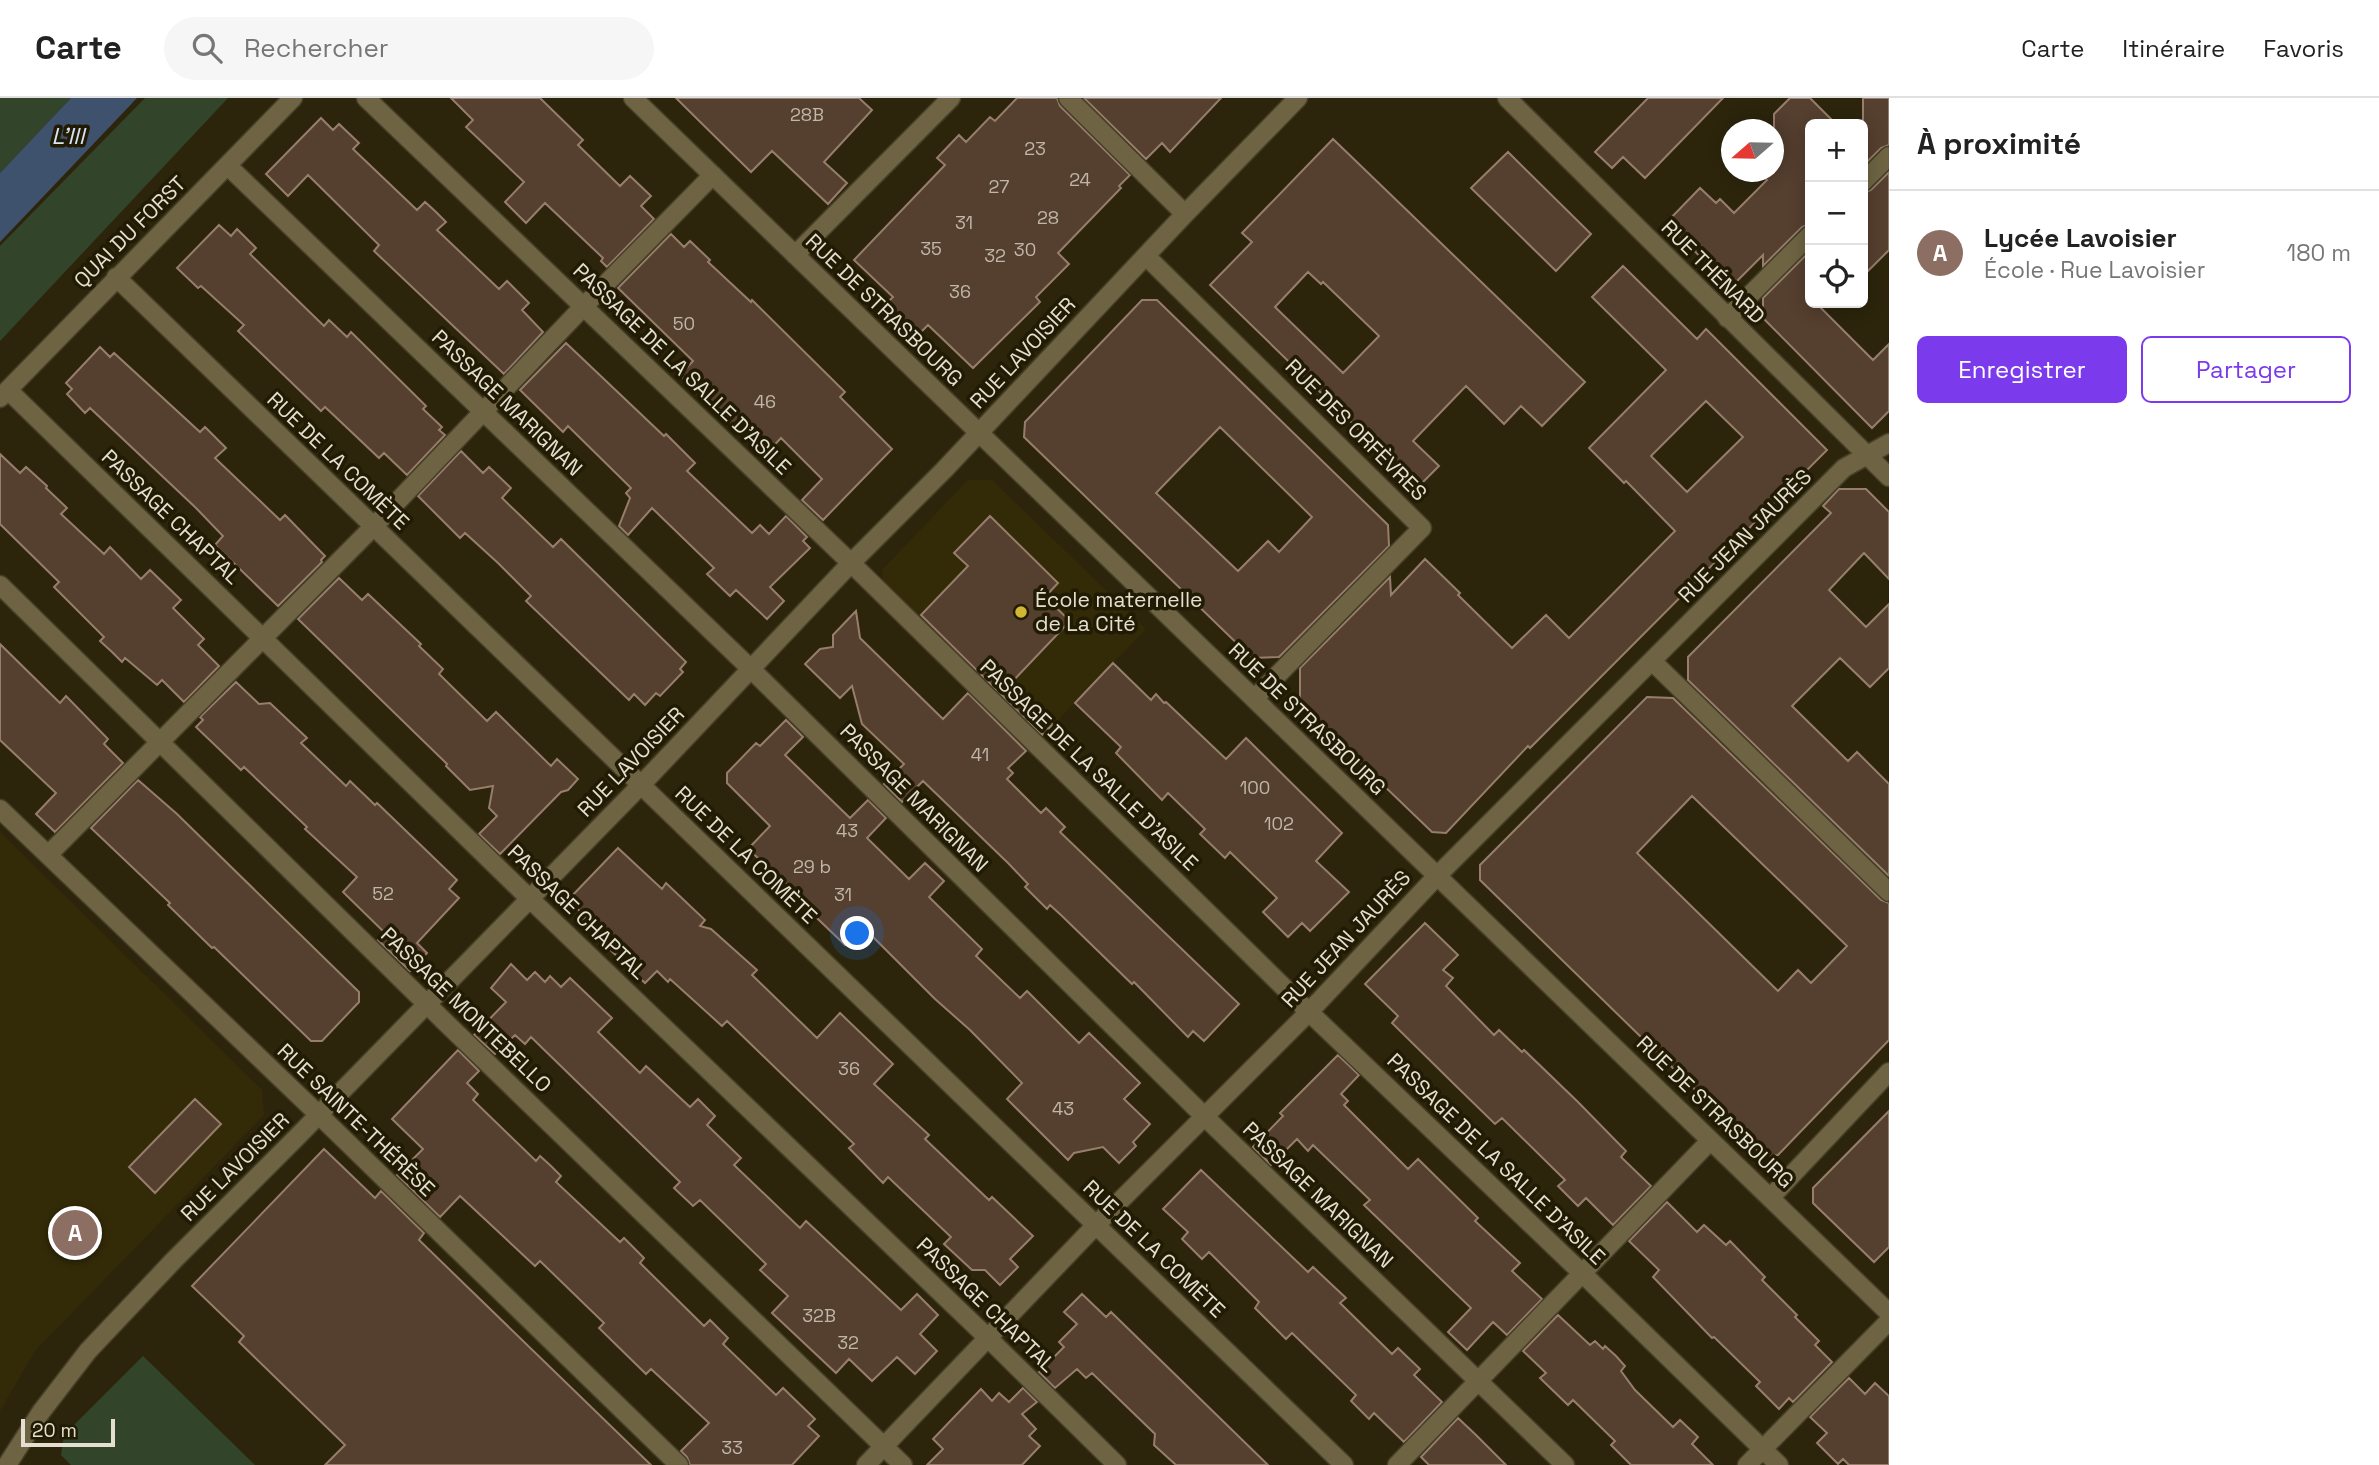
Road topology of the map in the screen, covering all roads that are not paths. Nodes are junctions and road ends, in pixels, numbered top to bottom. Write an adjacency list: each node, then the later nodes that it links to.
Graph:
1 (293, 98): 9 (street, QUAI DU FORST)
2 (366, 98): 17 (street, PASSAGE DE LA SALLE D'ASILE)
3 (633, 98): 10 (street, RUE DE STRASBOURG)
4 (951, 98): 14 (street)
5 (1068, 98): 12 (street)
6 (1298, 98): 12 (street, RUE LAVOISIER)
7 (1507, 98): 18 (street, RUE THÉNARD)
8 (1889, 156): 11 (street)
9 (228, 166): 16 (street, QUAI DU FORST); 20 (street, PASSAGE MARIGNAN)
10 (713, 175): 14 (street, RUE DE STRASBOURG); 17 (street)
11 (1868, 177)
12 (1185, 214): 15 (street, RUE LAVOISIER)
13 (1805, 240): 18 (street)
14 (795, 255): 21 (street, RUE DE STRASBOURG)
15 (1146, 256): 21 (street, RUE LAVOISIER); 31 (street, RUE DES ORFÈVRES)
16 (116, 277): 19 (street, QUAI DU FORST); 25 (street, RUE DE LA COMÈTE)
17 (584, 306): 20 (street); 26 (street, PASSAGE DE LA SALLE D'ASILE)
18 (1727, 318): 23 (street, RUE THÉNARD)
19 (4, 394): 28 (street, PASSAGE CHAPTAL)
20 (483, 411): 25 (street); 30 (street, PASSAGE MARIGNAN)
21 (979, 432): 26 (street, RUE LAVOISIER); 31 (street, RUE DE STRASBOURG)
22 (1889, 443): 23 (street, RUE JEAN JAURÈS)
23 (1868, 455): 24 (street, RUE THÉNARD); 29 (street, RUE JEAN JAURÈS)
24 (1889, 477)
25 (374, 526): 28 (street); 33 (street, RUE DE LA COMÈTE)
26 (851, 563): 30 (street, RUE LAVOISIER); 40 (street, PASSAGE DE LA SALLE D'ASILE)
27 (0, 585): 32 (street, PASSAGE MONTEBELLO)
28 (263, 638): 32 (street); 38 (street, PASSAGE CHAPTAL)
29 (1652, 661): 36 (street, RUE JEAN JAURÈS); 37 (street)
30 (751, 669): 33 (street, RUE LAVOISIER); 43 (street, PASSAGE MARIGNAN)
31 (1254, 699): 36 (street, RUE DE STRASBOURG)
32 (159, 743): 35 (street); 39 (street, PASSAGE MONTEBELLO)
33 (641, 785): 38 (street, RUE LAVOISIER); 46 (street, RUE DE LA COMÈTE)
34 (0, 809): 35 (street, RUE SAINTE-THÉRÈSE)
35 (48, 855): 42 (street, RUE SAINTE-THÉRÈSE)
36 (1437, 876): 40 (street, RUE JEAN JAURÈS); 44 (street, RUE DE STRASBOURG)
37 (1889, 892)
38 (530, 899): 39 (street, RUE LAVOISIER); 50 (street, PASSAGE CHAPTAL)
39 (428, 1004): 42 (street, RUE LAVOISIER); 52 (street, PASSAGE MONTEBELLO)
40 (1309, 1012): 43 (street, RUE JEAN JAURÈS); 47 (street, PASSAGE DE LA SALLE D'ASILE)
41 (1889, 1072): 45 (street)
42 (319, 1115): 54 (street, RUE LAVOISIER); 55 (street, RUE SAINTE-THÉRÈSE)
43 (1204, 1116): 46 (street, RUE JEAN JAURÈS); 51 (street, PASSAGE MARIGNAN)
44 (1710, 1141): 45 (street, RUE DE STRASBOURG); 47 (street)
45 (1771, 1197): 48 (street, RUE DE STRASBOURG)
46 (1096, 1225): 50 (street, RUE JEAN JAURÈS); 59 (street, RUE DE LA COMÈTE)
47 (1583, 1274): 51 (street); 53 (street, PASSAGE DE LA SALLE D'ASILE)
48 (1889, 1313)
49 (1889, 1321): 53 (street)
50 (988, 1338): 52 (street, RUE JEAN JAURÈS); 58 (street, PASSAGE CHAPTAL)
51 (1479, 1381): 60 (street); 61 (street, PASSAGE MARIGNAN)
52 (884, 1446): 56 (street, RUE JEAN JAURÈS); 57 (street, PASSAGE MONTEBELLO)
53 (1763, 1449): 62 (street); 63 (street, PASSAGE DE LA SALLE D'ASILE)
54 (9, 1464)
55 (679, 1465)
56 (866, 1465)
57 (903, 1465)
58 (1117, 1465)
59 (1344, 1465)
60 (1397, 1465)
61 (1565, 1465)
62 (1747, 1465)
63 (1779, 1465)

